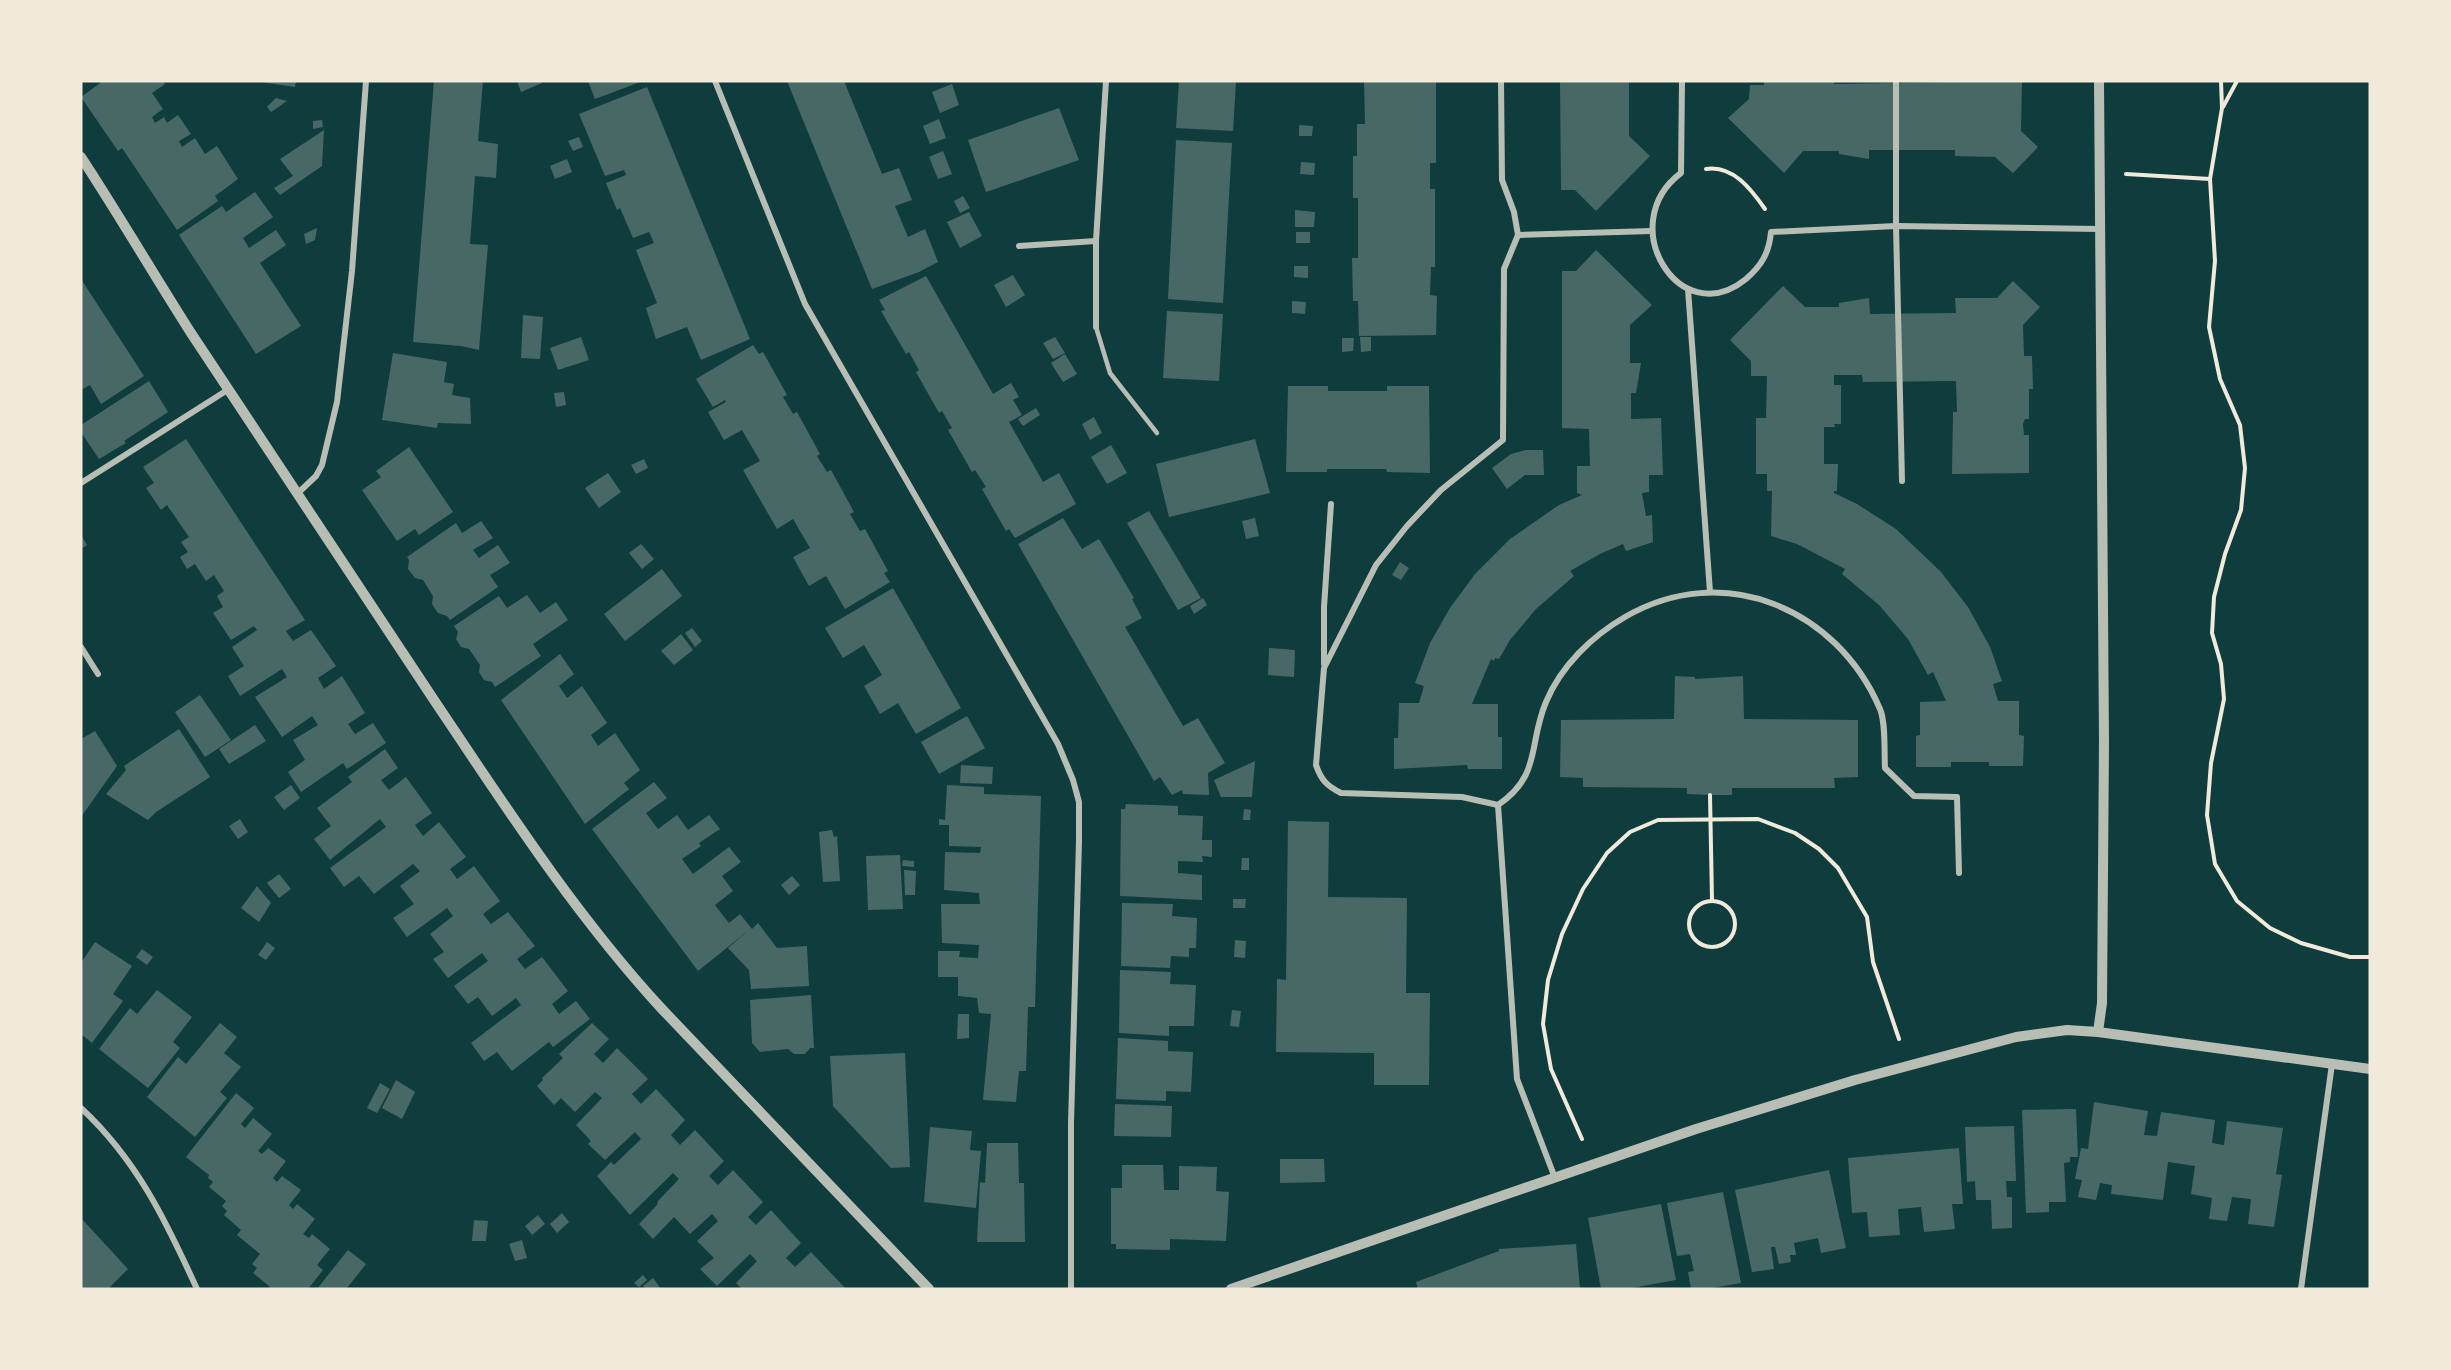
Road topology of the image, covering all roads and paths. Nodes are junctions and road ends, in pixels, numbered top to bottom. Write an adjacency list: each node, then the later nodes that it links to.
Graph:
1 (366, 81): 28 (street)
2 (716, 81): 49 (street)
3 (1106, 81): 20 (street)
4 (1501, 81): 19 (street)
5 (1682, 81): 13 (street)
6 (1896, 81): 15 (street)
7 (2099, 81): 12 (street)
8 (2221, 81): 10 (path)
9 (2237, 81): 10 (path)
10 (2222, 108): 14 (path)
11 (81, 158): 24 (street)
12 (2098, 172): 14 (path); 16 (street)
13 (1681, 173): 17 (street); 18 (path)
14 (2210, 179): 39 (path)
15 (1896, 226): 16 (street); 18 (street); 26 (street)
16 (2098, 230): 40 (street)
17 (1652, 231): 19 (street); 22 (street)
18 (1771, 232): 22 (street)
19 (1518, 235): 32 (street)
20 (1096, 242): 21 (street); 23 (street)
21 (1019, 246)
22 (1688, 289): 30 (street)
23 (1096, 327): 25 (lane)
24 (229, 389): 27 (street); 28 (street)
25 (1157, 433)
26 (1902, 481)
27 (81, 483)
28 (297, 494): 48 (street)
29 (1331, 504): 32 (street)
30 (1710, 592): 35 (street); 37 (street)
31 (81, 647): 33 (street)
32 (1324, 668): 35 (street)
33 (98, 674)
34 (1710, 795): 36 (path)
35 (1498, 805): 46 (street)
36 (1711, 820): 38 (path); 42 (path); 45 (path)
37 (1959, 873)
38 (1712, 900): 38 (path)
39 (2370, 957)
40 (2098, 1032): 41 (street); 42 (street)
41 (2332, 1064): 43 (street); 51 (street)
42 (1909, 1065): 45 (street)
43 (2370, 1069)
44 (81, 1108): 47 (street)
45 (1594, 1164): 46 (street)
46 (1555, 1178): 50 (street)
47 (197, 1289)
48 (929, 1289)
49 (1071, 1289)
50 (1231, 1289)
51 (2301, 1289)

